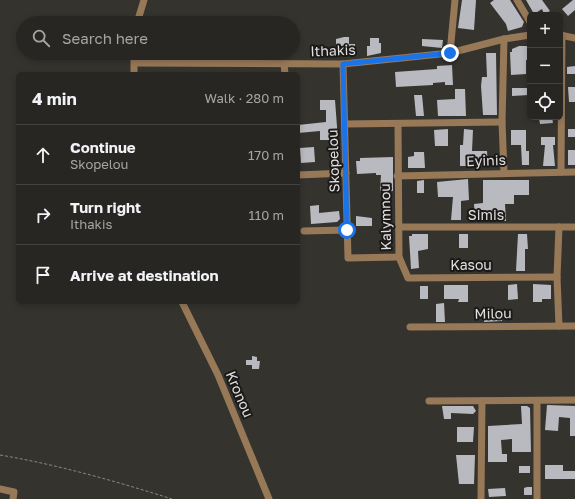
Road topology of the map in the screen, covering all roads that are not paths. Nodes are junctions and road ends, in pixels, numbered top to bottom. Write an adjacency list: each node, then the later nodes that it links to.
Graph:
1 (144, 0): 4 (street)
2 (455, 0): 11 (street)
3 (517, 0): 5 (street)
4 (139, 16)
5 (527, 17)
6 (527, 35): 9 (street, Ithakis)
7 (563, 35): 8 (street)
8 (575, 38)
9 (504, 39): 11 (street, Ithakis); 18 (street)
10 (561, 48): 22 (street)
11 (450, 53): 15 (street, Ithakis)
12 (135, 60): 13 (street)
13 (135, 63): 14 (street, Ithakis); 16 (street)
14 (284, 64): 15 (street, Ithakis); 17 (street)
15 (343, 64): 19 (street, Skopelou)
16 (134, 72)
17 (285, 72)
18 (502, 122): 20 (street); 21 (street)
19 (344, 124): 20 (street); 24 (street, Skopelou)
20 (398, 124): 26 (street, Kalymnou)
21 (504, 172): 22 (street, Eyinis); 26 (street, Eyinis)
22 (561, 172): 23 (street, Eyinis)
23 (575, 172)
24 (346, 173): 25 (street); 30 (street, Skopelou)
25 (300, 175)
26 (397, 176): 27 (street, Kalymnou)
27 (398, 227): 28 (street, Simis); 32 (street, Kalymnou)
28 (559, 227): 29 (street, Simis); 34 (street)
29 (575, 227)
30 (347, 230): 31 (street); 33 (street, Skopelou)
31 (304, 231)
32 (399, 257): 33 (street, Kalymnou); 34 (street, Kasou)
33 (348, 258)
34 (556, 277): 36 (street)
35 (183, 304): 45 (street, Kronou)
36 (559, 326): 37 (street, Milou); 38 (street, Milou)
37 (575, 326)
38 (410, 327)
39 (575, 400): 42 (street)
40 (429, 401): 41 (street)
41 (482, 401): 42 (street); 46 (street)
42 (537, 402): 47 (street)
43 (0, 489): 44 (street)
44 (13, 499)
45 (269, 499)
46 (481, 499)
47 (537, 499)

